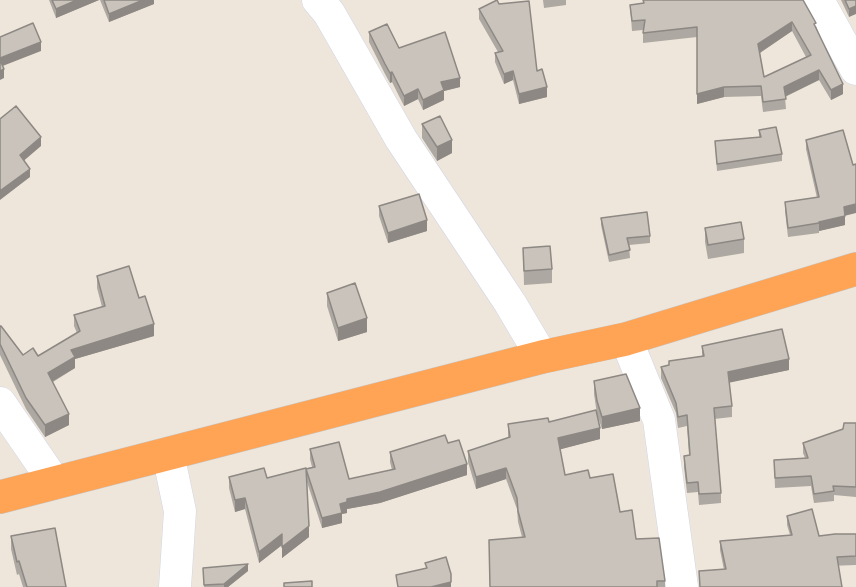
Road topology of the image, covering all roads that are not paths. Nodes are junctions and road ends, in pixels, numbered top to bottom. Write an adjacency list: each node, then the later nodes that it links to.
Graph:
1 (318, 0): 6 (street)
2 (818, 0): 3 (street)
3 (856, 69)
4 (856, 269): 5 (highway)
5 (626, 339): 6 (highway); 12 (street)
6 (542, 357): 8 (highway)
7 (0, 403): 9 (street)
8 (168, 454): 9 (highway); 11 (street)
9 (56, 483): 10 (highway)
10 (0, 497)
11 (176, 587)
12 (682, 587)

